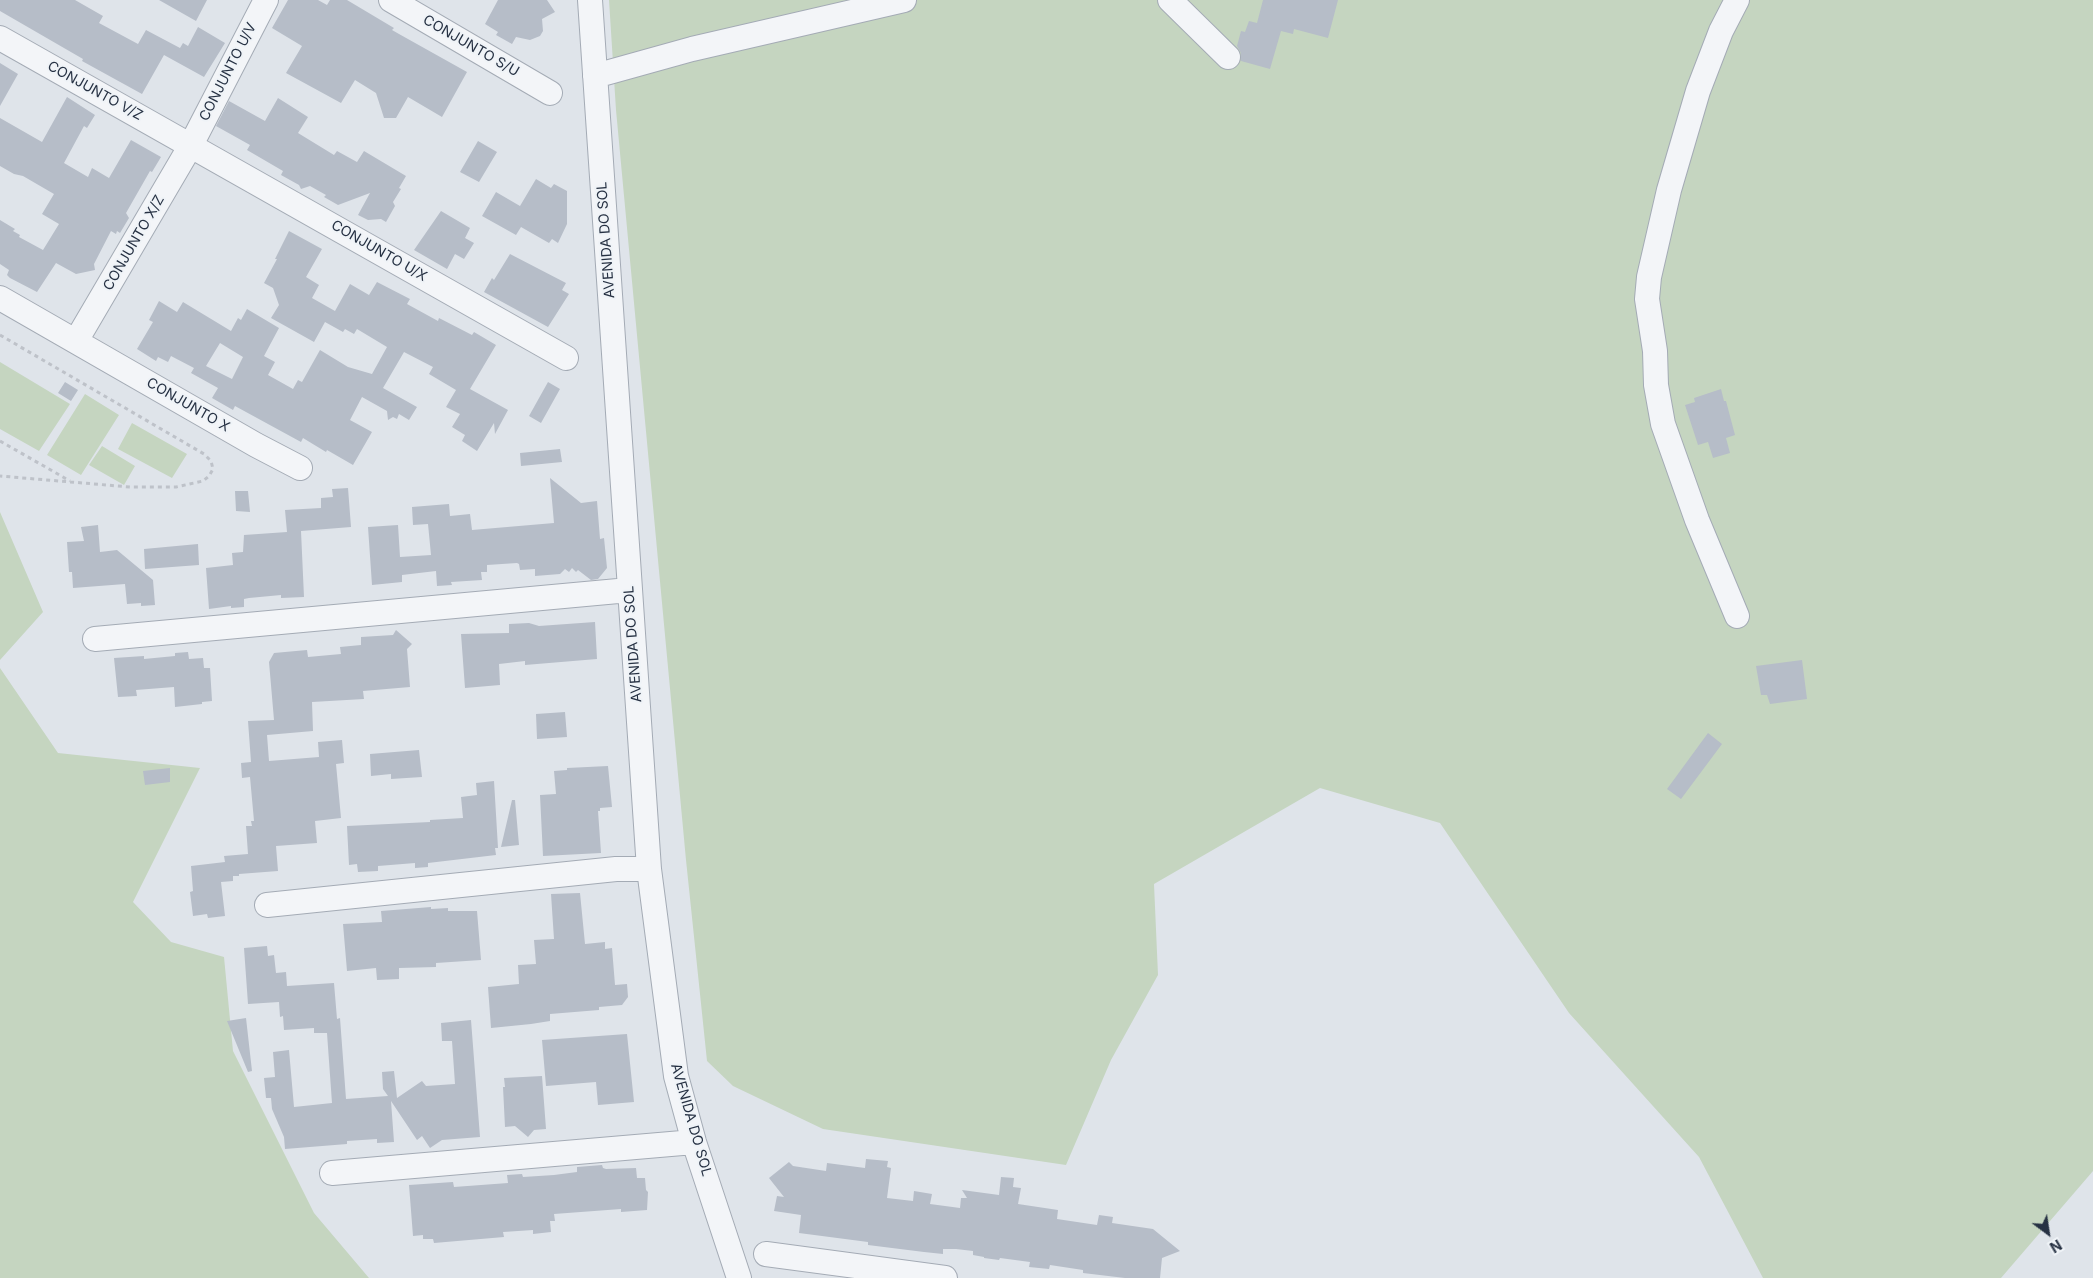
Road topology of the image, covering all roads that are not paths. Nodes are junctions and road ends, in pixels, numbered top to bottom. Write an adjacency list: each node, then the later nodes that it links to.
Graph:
1 (266, 0): 11 (street, CONJUNTO U/V)
2 (391, 0): 10 (street, CONJUNTO S/U)
3 (590, 0): 9 (street, AVENIDA DO SOL)
4 (904, 0): 9 (street)
5 (1170, 0): 8 (street)
6 (1737, 0): 17 (street)
7 (0, 38): 11 (street, CONJUNTO V/Z)
8 (1228, 57)
9 (595, 76): 16 (street, AVENIDA DO SOL)
10 (550, 93)
11 (191, 145): 13 (street, CONJUNTO X/Z); 14 (street, CONJUNTO U/X)
12 (0, 298): 13 (street, CONJUNTO X)
13 (76, 341): 15 (street, CONJUNTO X)
14 (566, 358)
15 (300, 468)
16 (629, 590): 18 (street); 19 (street, AVENIDA DO SOL)
17 (1737, 616)
18 (96, 639)
19 (649, 868): 20 (street); 21 (street, AVENIDA DO SOL)
20 (267, 905)
21 (694, 1142): 22 (street); 24 (street, AVENIDA DO SOL)
22 (332, 1174)
23 (766, 1254): 25 (street)
24 (739, 1278)
25 (945, 1278)

